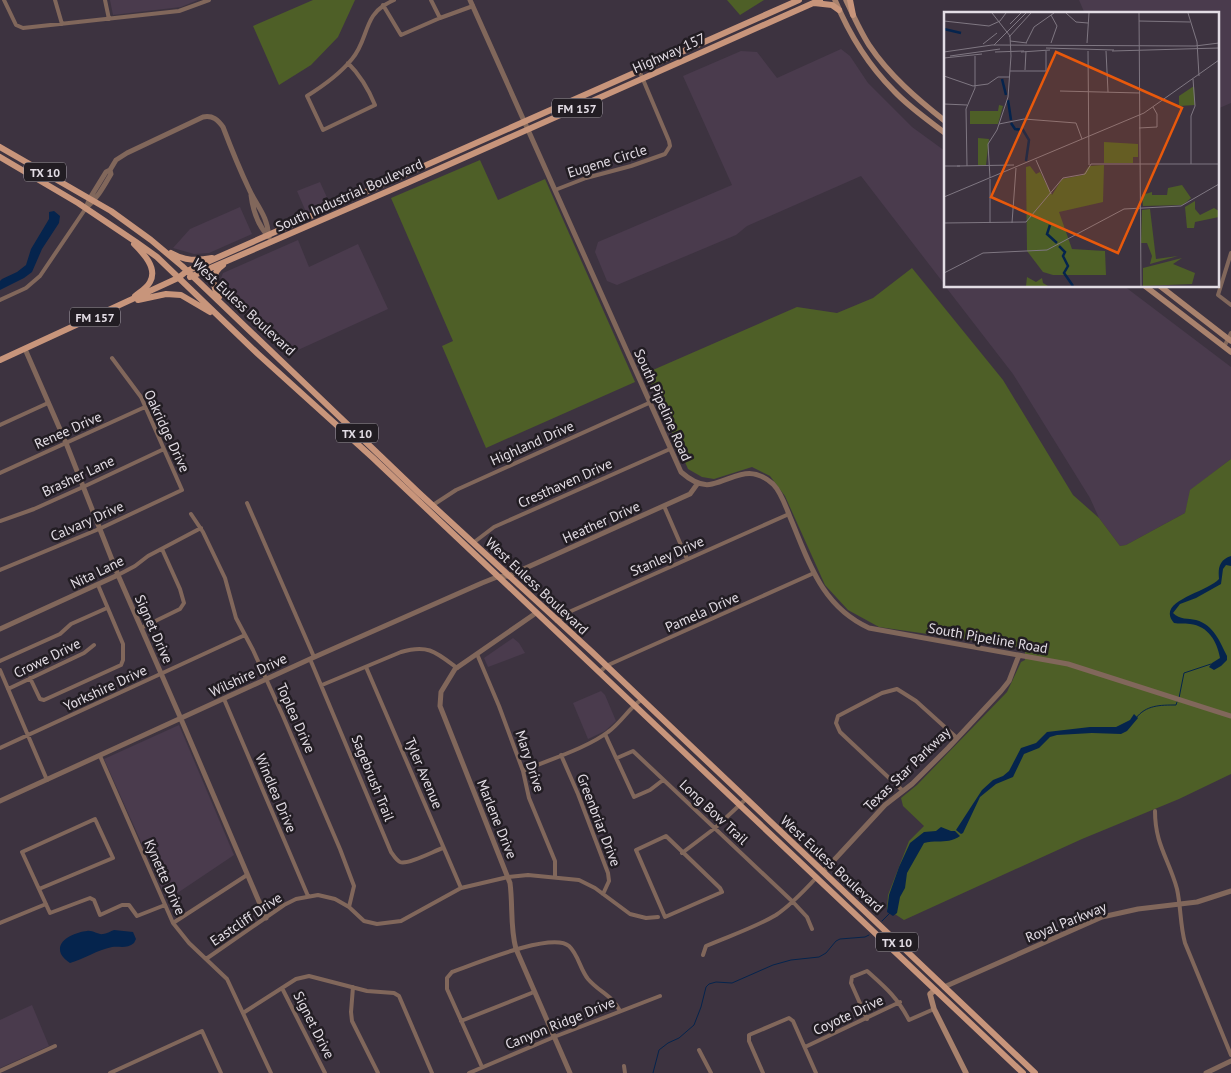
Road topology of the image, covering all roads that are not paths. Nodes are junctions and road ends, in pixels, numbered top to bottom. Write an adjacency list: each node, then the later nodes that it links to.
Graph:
1 (4, 0): 18 (street)
2 (55, 0): 18 (street)
3 (105, 0): 17 (street)
4 (209, 0): 17 (street)
5 (394, 0): 12 (street)
6 (431, 0): 16 (street)
7 (470, 0): 13 (street, South Pipeline Road)
8 (799, 0): 20 (main road, Highway 157 / FM 157)
9 (836, 0): 14 (main road)
10 (848, 0): 15 (main road)
11 (816, 2): 14 (main road); 21 (main road, Highway 157 / FM 157)
12 (383, 5): 16 (street); 19 (street)
13 (473, 6): 16 (street); 23 (street, South Pipeline Road)
14 (840, 10): 25 (main road)
15 (853, 15): 22 (main road)
16 (440, 18)
17 (109, 19): 18 (street)
18 (62, 24)
19 (348, 63): 19 (street)
20 (640, 70): 21 (street, Eugene Circle); 23 (main road, Highway 157 / FM 157)
21 (643, 78): 24 (main road, Highway 157 / FM 157); 28 (street, Eugene Circle)
22 (944, 120)
23 (524, 121): 24 (street, South Pipeline Road); 30 (main road, South Industrial Boulevard / FM 157)
24 (528, 129): 28 (street, South Pipeline Road); 32 (main road, South Industrial Boulevard / FM 157)
25 (944, 132)
26 (0, 147): 29 (main road, West Euless Boulevard / TX 10)
27 (0, 156): 31 (main road, West Euless Boulevard / TX 10)
28 (555, 190): 61 (street, South Pipeline Road)
29 (92, 200): 31 (street); 34 (street); 35 (main road, West Euless Boulevard / TX 10)
30 (340, 203): 32 (main road); 34 (main road, South Industrial Boulevard / FM 157)
31 (86, 208): 33 (main road, West Euless Boulevard / TX 10); 45 (street)
32 (344, 211): 36 (main road, South Industrial Boulevard / FM 157)
33 (125, 234): 40 (main road, West Euless Boulevard / TX 10); 46 (main road)
34 (268, 235): 36 (street); 38 (main road, South Industrial Boulevard / FM 157)
35 (151, 240): 38 (main road); 39 (main road, West Euless Boulevard / TX 10)
36 (272, 242): 38 (main road, South Industrial Boulevard / FM 157)
37 (1231, 254): 48 (street)
38 (228, 257): 39 (main road, South Industrial Boulevard / FM 157); 47 (main road)
39 (190, 274): 40 (main road, South Industrial Boulevard / FM 157); 47 (main road, West Euless Boulevard / TX 10)
40 (178, 278): 44 (main road, South Industrial Boulevard / FM 157); 49 (main road, West Euless Boulevard / TX 10)
41 (1148, 288): 43 (main road)
42 (1162, 288): 43 (main road); 51 (main road)
43 (1160, 298): 53 (main road)
44 (134, 299): 46 (main road, South Industrial Boulevard / FM 157); 49 (main road)
45 (0, 300)
46 (128, 302): 54 (main road, South Industrial Boulevard / FM 157)
47 (222, 303): 50 (main road, West Euless Boulevard / TX 10)
48 (1231, 305)
49 (221, 320): 52 (main road, West Euless Boulevard / TX 10)
50 (257, 336): 52 (main road); 58 (main road, West Euless Boulevard / TX 10)
51 (1230, 339): 53 (street)
52 (249, 346): 59 (main road, West Euless Boulevard / TX 10)
53 (1224, 346): 55 (main road)
54 (25, 349): 57 (main road, South Industrial Boulevard / FM 157); 60 (street, Signet Drive)
55 (1231, 352)
56 (112, 358): 62 (street, Oakridge Drive)
57 (0, 360)
58 (300, 378): 59 (main road); 73 (main road, West Euless Boulevard / TX 10)
59 (287, 379): 73 (main road, West Euless Boulevard / TX 10)
60 (48, 403): 63 (street); 64 (street, Signet Drive)
61 (649, 403): 66 (street, South Pipeline Road); 73 (street, Highland Drive)
62 (146, 407): 64 (street, Renee Drive); 65 (street, Oakridge Drive)
63 (0, 426)
64 (66, 443): 67 (street, Renee Drive); 69 (street, Signet Drive)
65 (164, 449): 69 (street, Brasher Lane); 70 (street, Oakridge Drive)
66 (670, 449): 68 (street, South Pipeline Road); 79 (street, Cresthaven Drive)
67 (0, 473)
68 (698, 483): 72 (street, Heather Drive); 75 (street, South Pipeline Road)
69 (83, 487): 76 (street, Brasher Lane); 78 (street, Signet Drive)
70 (182, 490): 78 (street, Calvary Drive)
71 (247, 503): 97 (street, Sagebrush Trail)
72 (664, 506): 81 (street); 85 (street, Heather Drive)
73 (430, 508): 79 (main road, West Euless Boulevard / TX 10); 86 (main road, West Euless Boulevard / TX 10)
74 (191, 514): 77 (street, Toplea Drive)
75 (789, 514): 81 (street, Stanley Drive); 83 (street, South Pipeline Road)
76 (0, 521)
77 (201, 528): 80 (street, Nita Lane); 93 (street, Toplea Drive)
78 (99, 529): 82 (street, Calvary Drive); 84 (street, Signet Drive)
79 (473, 543): 85 (main road, West Euless Boulevard / TX 10)
80 (162, 549): 84 (street, Nita Lane); 91 (street)
81 (687, 559): 90 (street, Stanley Drive)
82 (0, 570)
83 (814, 573): 96 (street, South Pipeline Road); 99 (street, Pamela Drive)
84 (118, 575): 87 (street, Nita Lane); 91 (street, Signet Drive)
85 (508, 576): 86 (street, Wilshire Drive); 90 (main road, West Euless Boulevard / TX 10)
86 (497, 577): 89 (main road, West Euless Boulevard / TX 10); 97 (street, Wilshire Drive)
87 (98, 585): 88 (street); 92 (street, Nita Lane)
88 (107, 608): 98 (street); 105 (street)
89 (536, 613): 95 (street, Marlene Drive); 103 (main road, West Euless Boulevard / TX 10)
90 (557, 621): 99 (main road, West Euless Boulevard / TX 10)
91 (141, 628): 104 (street, Signet Drive)
92 (0, 629)
93 (245, 635): 104 (street, Yorkshire Drive); 106 (street, Toplea Drive)
94 (94, 645): 105 (street, Crowe Drive)
95 (477, 654): 101 (street, Marlene Drive); 121 (street, Mary Drive)
96 (1019, 655): 112 (street, South Pipeline Road); 116 (street, Texas Star Parkway)
97 (312, 658): 106 (street, Wilshire Drive); 107 (street, Sagebrush Trail)
98 (0, 661)
99 (606, 666): 103 (street, Pamela Drive); 110 (main road, West Euless Boulevard / TX 10)
100 (366, 667): 101 (street); 107 (street); 130 (street, Tyler Avenue)
101 (456, 668): 135 (street, Marlene Drive)
102 (0, 670): 108 (street)
103 (600, 672): 111 (main road, West Euless Boulevard / TX 10)
104 (162, 674): 113 (street, Signet Drive); 115 (street, Yorkshire Drive)
105 (30, 678): 108 (street, Crowe Drive)
106 (266, 679): 109 (street, Wilshire Drive); 146 (street, Toplea Drive)
107 (322, 685): 130 (street, Sagebrush Trail)
108 (8, 689): 115 (street)
109 (224, 699): 113 (street, Wilshire Drive); 141 (street, Windlea Drive)
110 (642, 700): 111 (street); 125 (main road, West Euless Boulevard / TX 10)
111 (634, 705): 114 (street); 127 (main road, West Euless Boulevard / TX 10)
112 (1231, 716)
113 (182, 719): 119 (street, Wilshire Drive); 133 (street, Signet Drive)
114 (605, 734): 118 (street); 120 (street)
115 (28, 735): 117 (street, Yorkshire Drive); 122 (street)
116 (957, 738): 124 (street, Texas Star Parkway); 124 (street)
117 (0, 748)
118 (561, 755): 121 (street); 140 (street, Greenbriar Drive)
119 (100, 756): 122 (street, Wilshire Drive); 144 (street, Kynette Drive)
120 (617, 758): 123 (street, Long Bow Trail); 123 (street)
121 (523, 771): 134 (street, Mary Drive)
122 (47, 780): 126 (street, Wilshire Drive)
123 (664, 780): 129 (street, Long Bow Trail)
124 (903, 791): 132 (street, Texas Star Parkway)
125 (746, 799): 127 (street); 132 (main road, West Euless Boulevard / TX 10)
126 (0, 801)
127 (740, 805): 129 (street); 136 (main road, West Euless Boulevard / TX 10)
128 (1155, 811): 145 (street)
129 (715, 828): 131 (street); 142 (street, Long Bow Trail)
130 (443, 848): 138 (street, Tyler Avenue)
131 (682, 853): 131 (street)
132 (823, 872): 136 (main road); 157 (main road, West Euless Boulevard / TX 10)
133 (247, 874): 148 (street, Signet Drive); 150 (street)
134 (555, 876): 135 (street, Eastcliff Drive); 140 (street, Eastcliff Drive)
135 (508, 877): 138 (street, Eastcliff Drive); 152 (street, Marlene Drive)
136 (816, 878): 142 (street); 155 (main road, West Euless Boulevard / TX 10)
137 (39, 888): 137 (street); 143 (street)
138 (461, 888): 146 (street, Eastcliff Drive)
139 (1231, 891): 145 (street, Royal Parkway)
140 (603, 894): 147 (street, Eastcliff Drive)
141 (308, 896): 146 (street, Eastcliff Drive); 148 (street, Eastcliff Drive)
142 (793, 902): 151 (street, Long Bow Trail); 153 (street)
143 (46, 904): 144 (street); 149 (street)
144 (164, 905): 150 (street, Kynette Drive)
145 (1179, 906): 157 (street, Royal Parkway); 173 (street)
146 (350, 907)
147 (658, 917)
148 (266, 918): 154 (street, Eastcliff Drive)
149 (0, 923)
150 (173, 923): 154 (street, Kynette Drive)
151 (812, 929)
152 (516, 950): 160 (street, Marlene Drive); 164 (street); 167 (street)
153 (703, 955)
154 (206, 959): 165 (street, Kynette Drive)
155 (906, 964): 157 (main road); 159 (main road, West Euless Boulevard / TX 10)
156 (353, 987): 158 (street); 184 (street); 185 (street)
157 (944, 987): 168 (main road, West Euless Boulevard / TX 10)
158 (282, 988): 165 (street); 183 (street, Signet Drive)
159 (935, 990): 163 (main road); 168 (main road); 176 (main road, West Euless Boulevard / TX 10)
160 (534, 992): 167 (street); 169 (street, Marlene Drive)
161 (660, 996): 164 (street, Canyon Ridge Drive)
162 (900, 1002): 163 (street); 166 (street, Coyote Drive); 166 (street)
163 (934, 1009): 192 (main road)
164 (620, 1011): 169 (street, Canyon Ridge Drive)
165 (242, 1013): 182 (street, Kynette Drive)
166 (867, 1019): 171 (street, Coyote Drive)
167 (461, 1021): 178 (street)
168 (981, 1022): 174 (main road, West Euless Boulevard / TX 10)
169 (554, 1037): 178 (street, Canyon Ridge Drive); 187 (street, Marlene Drive)
170 (55, 1046): 179 (street)
171 (805, 1047): 190 (street); 191 (street)
172 (700, 1050): 189 (street)
173 (1231, 1055)
174 (1022, 1061): 176 (main road); 194 (main road, West Euless Boulevard / TX 10)
175 (1231, 1061): 195 (street)
176 (1014, 1065): 193 (main road, West Euless Boulevard / TX 10)
177 (624, 1066): 188 (street)
178 (482, 1067): 186 (street, Canyon Ridge Drive)
179 (0, 1071)
180 (219, 1072): 181 (street)
181 (110, 1073)
182 (271, 1073)
183 (325, 1073)
184 (378, 1073)
185 (432, 1073)
186 (469, 1073)
187 (570, 1073)
188 (625, 1073)
189 (711, 1073)
190 (763, 1073)
191 (816, 1073)
192 (966, 1073)
193 (1023, 1073)
194 (1035, 1073)
195 (1206, 1073)

